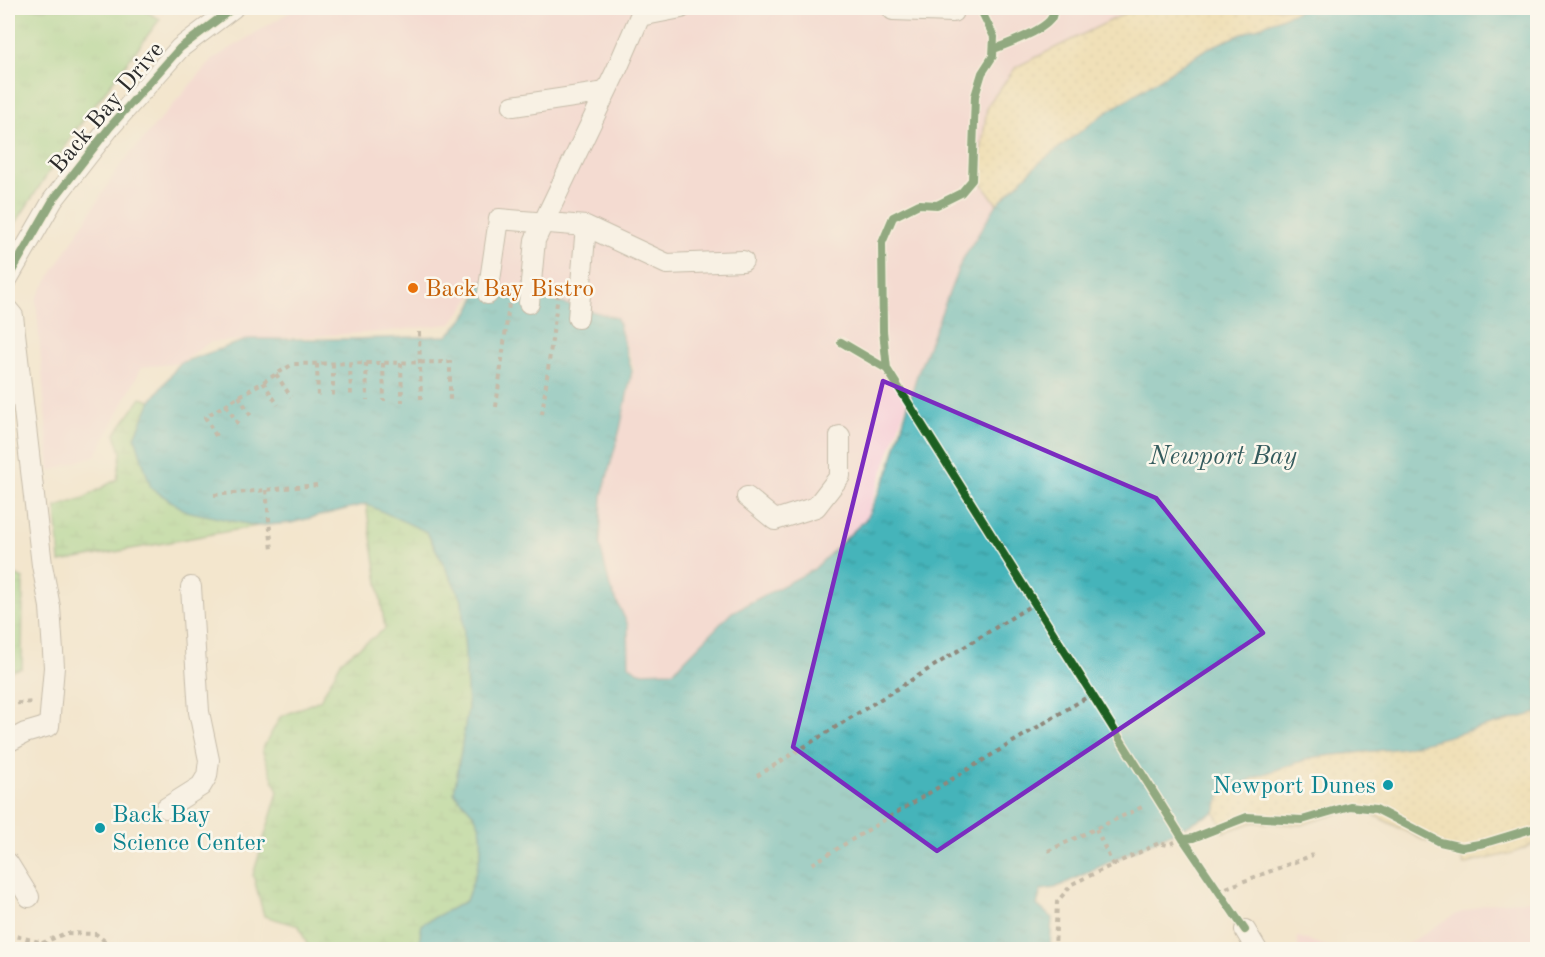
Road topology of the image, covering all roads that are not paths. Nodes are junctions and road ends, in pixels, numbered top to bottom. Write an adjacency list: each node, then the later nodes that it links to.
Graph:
1 (233, 8): 11 (street, Back Bay Drive)
2 (681, 8): 3 (street)
3 (652, 10): 6 (street)
4 (893, 10): 5 (street)
5 (953, 12)
6 (606, 92): 7 (street); 8 (street)
7 (513, 106)
8 (543, 222): 9 (street); 12 (street); 13 (street)
9 (586, 226): 10 (street); 15 (street)
10 (744, 261)
11 (8, 278)
12 (488, 294)
13 (530, 303)
14 (8, 310): 19 (street)
15 (578, 318)
16 (840, 436): 17 (street)
17 (747, 497)
18 (191, 587): 20 (street)
19 (8, 742)
20 (166, 808)
21 (8, 863): 22 (street)
22 (29, 897)
23 (1245, 930): 24 (street)
24 (1257, 950)

